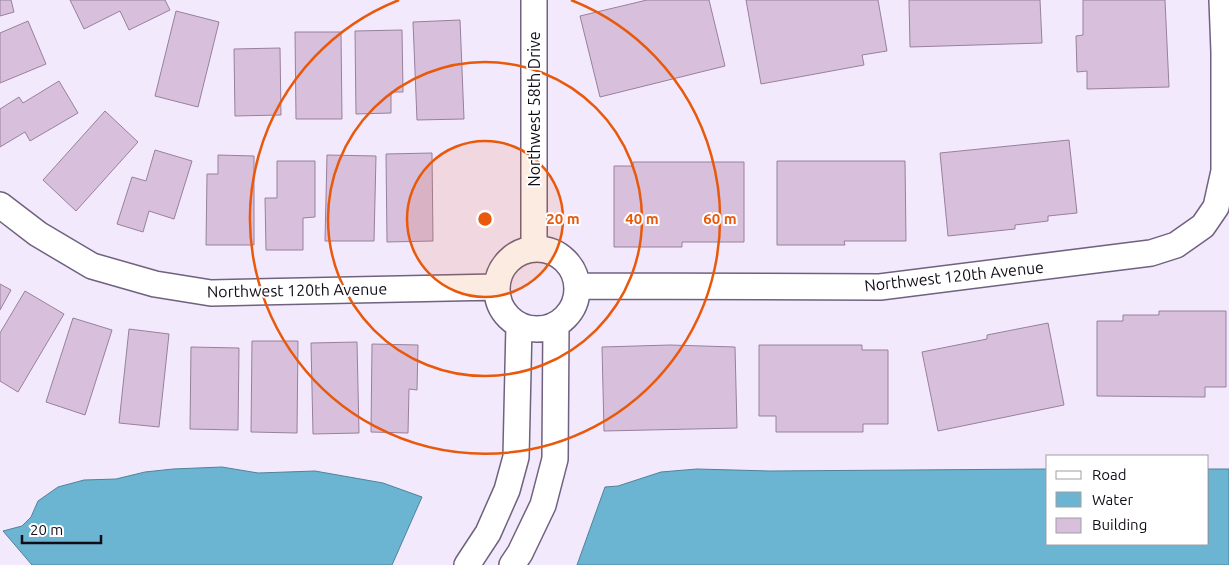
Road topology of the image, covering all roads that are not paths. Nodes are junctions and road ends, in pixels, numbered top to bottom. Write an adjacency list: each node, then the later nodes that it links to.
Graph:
1 (534, 0): 4 (street, Northwest 58th Drive)
2 (1222, 0): 5 (street, Northwest 120th Avenue)
3 (0, 205): 6 (street, Northwest 120th Avenue)
4 (534, 248): 5 (street); 6 (street)
5 (578, 286): 7 (street)
6 (497, 287): 8 (street)
7 (556, 325): 8 (street); 10 (street)
8 (519, 326): 9 (street)
9 (467, 565)
10 (512, 565)

